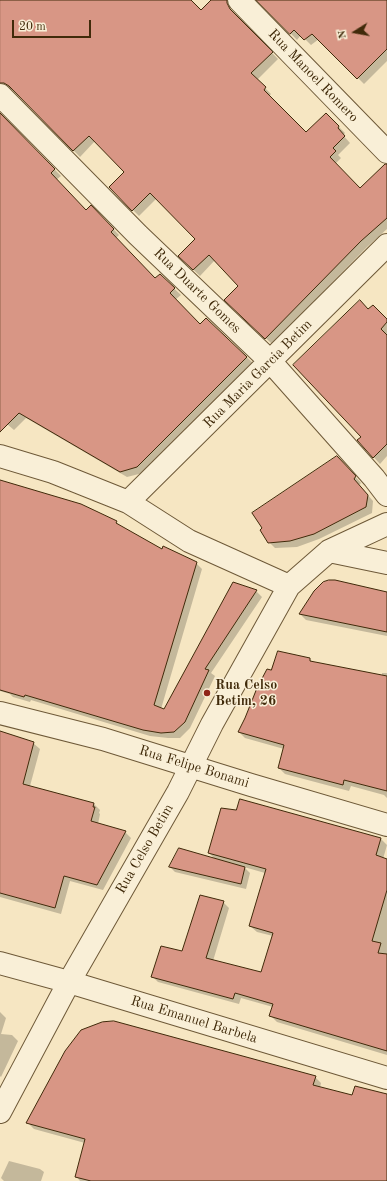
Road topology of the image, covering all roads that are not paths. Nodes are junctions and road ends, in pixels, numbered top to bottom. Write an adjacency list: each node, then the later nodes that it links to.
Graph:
1 (239, 0): 3 (street, Rua Manoel Romero)
2 (0, 95): 5 (street, Rua Duarte Gomes)
3 (387, 152)
4 (387, 245): 5 (street, Rua Maria Garcia Betim)
5 (270, 361): 7 (street, Rua Duarte Gomes); 8 (street, Rua Maria Garcia Betim)
6 (0, 456): 8 (street)
7 (387, 495)
8 (128, 502): 12 (street)
9 (387, 524): 10 (street)
10 (329, 552): 11 (street); 12 (street)
11 (387, 563)
12 (289, 586): 14 (street, Rua Celso Betim)
13 (0, 713): 14 (street, Rua Felipe Bonami)
14 (190, 766): 15 (street, Rua Felipe Bonami); 17 (street, Rua Celso Betim)
15 (387, 825)
16 (0, 963): 17 (street, Rua Emanuel Barbela)
17 (69, 982): 18 (street, Rua Emanuel Barbela); 19 (street, Rua Celso Betim)
18 (387, 1078)
19 (0, 1112)

